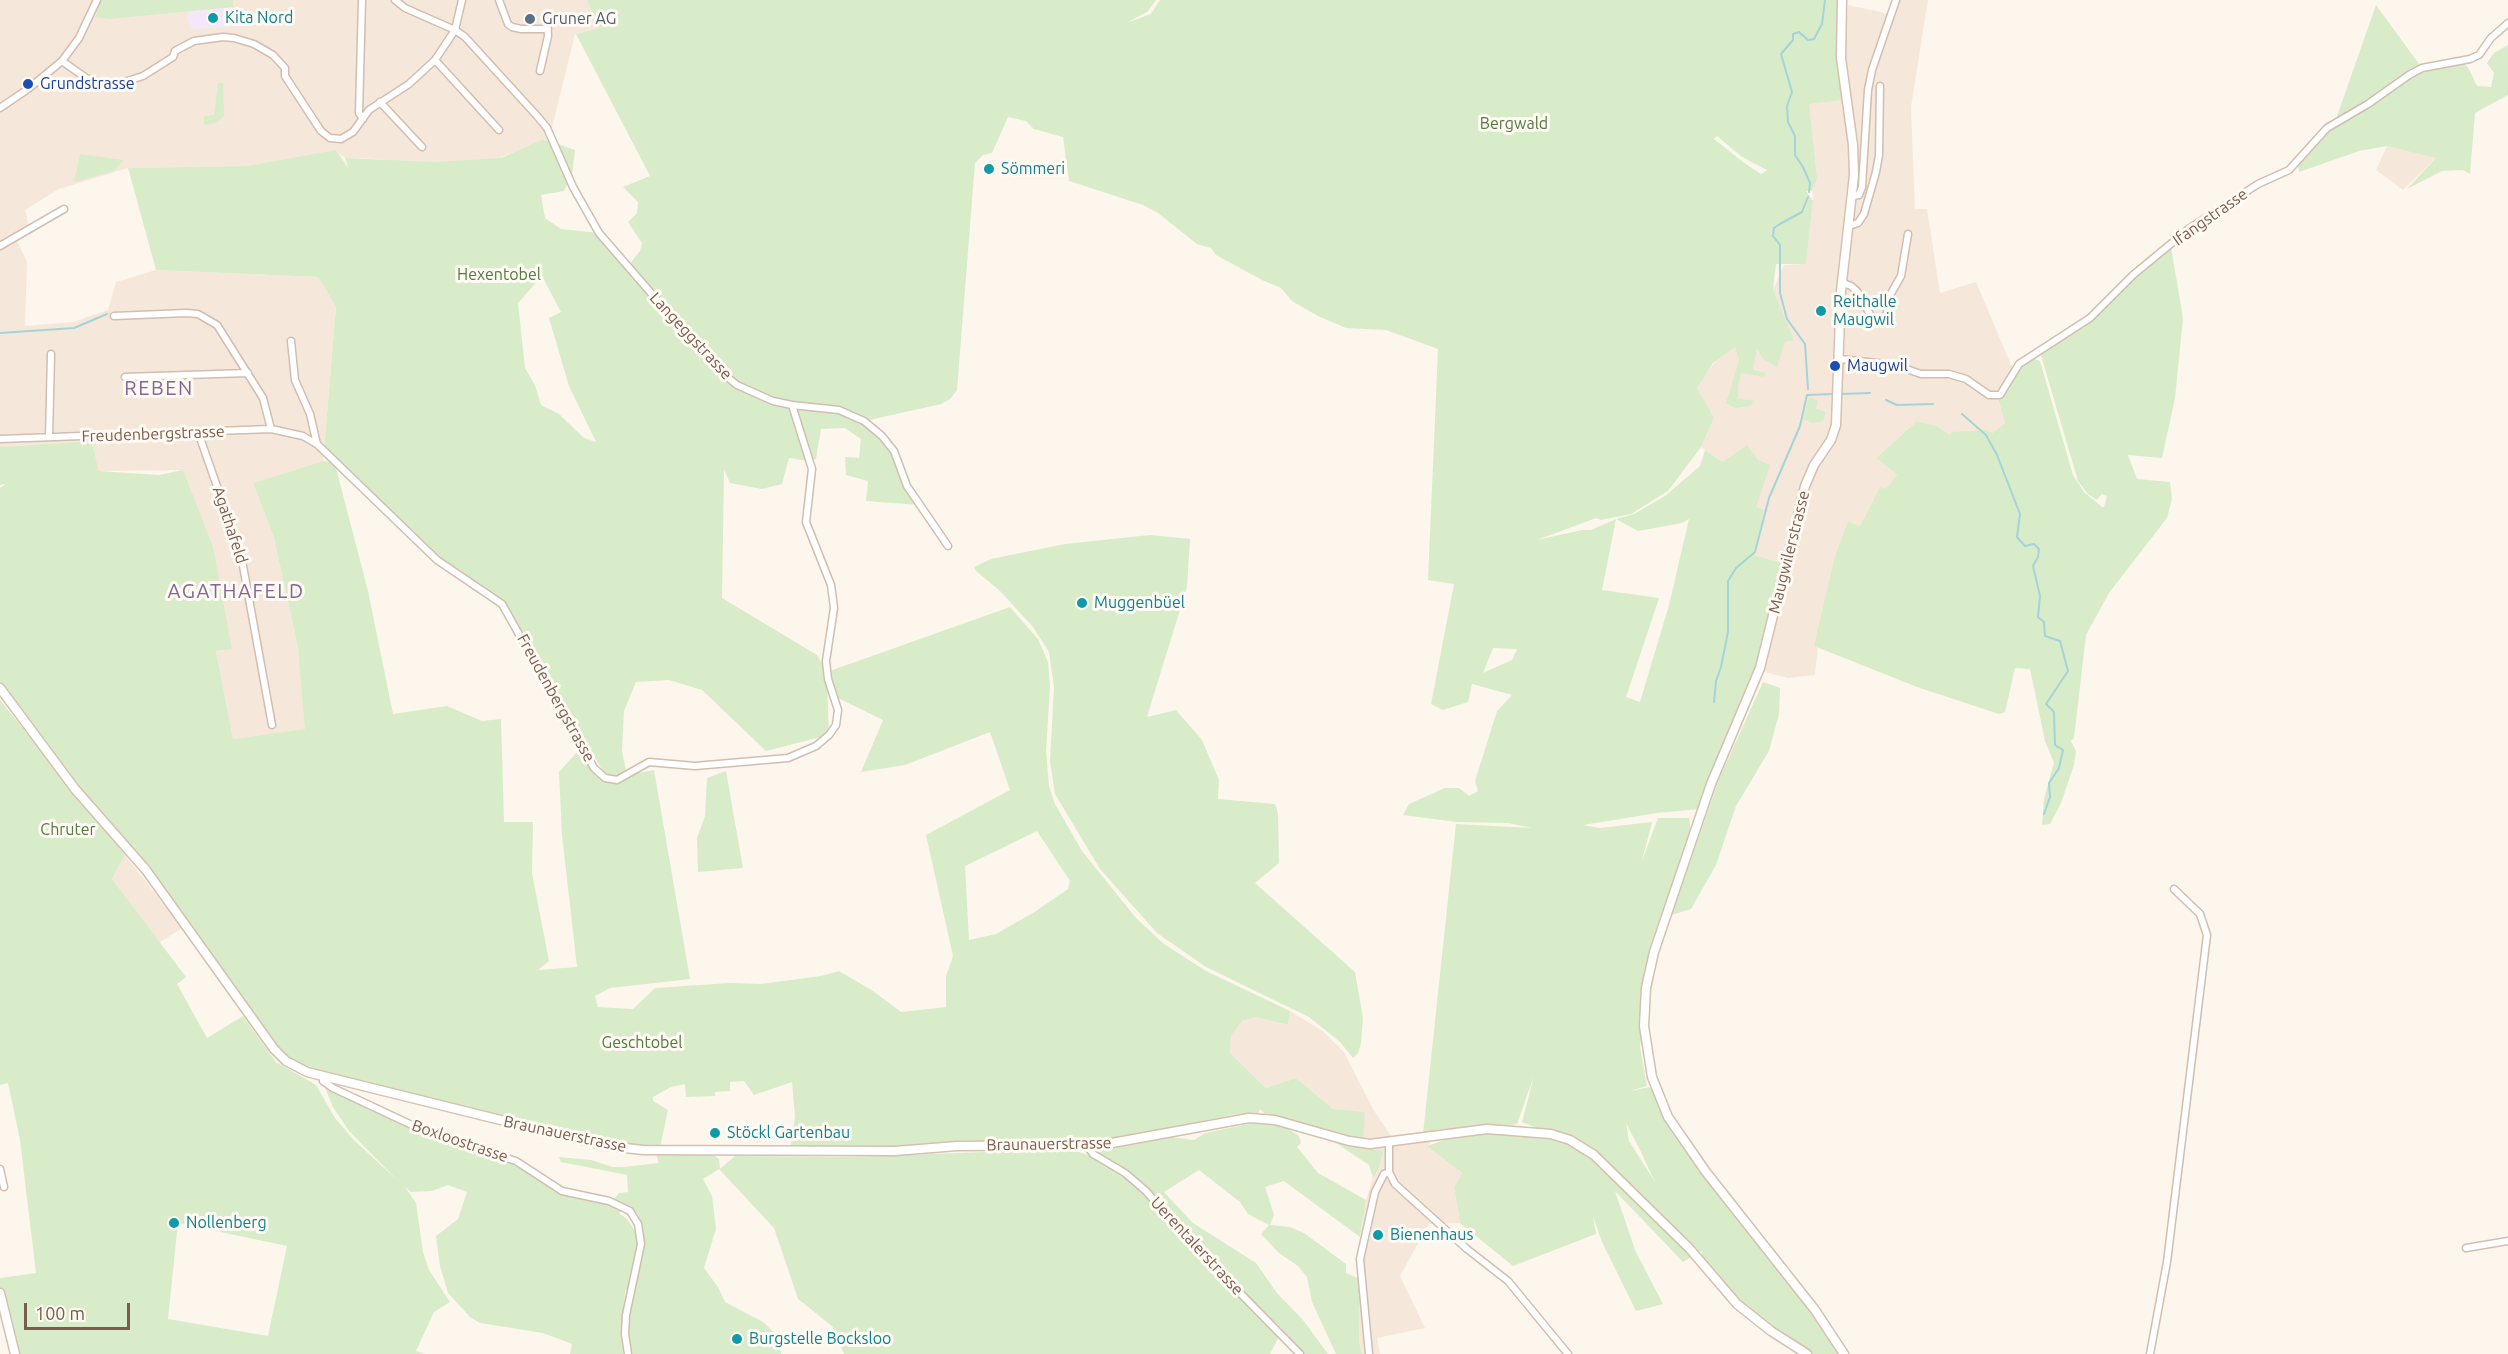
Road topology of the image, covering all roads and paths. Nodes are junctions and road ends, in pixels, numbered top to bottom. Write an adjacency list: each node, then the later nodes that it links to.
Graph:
1 (97, 0): 13 (street)
2 (362, 0): 18 (street)
3 (395, 0): 11 (street)
4 (462, 0): 11 (street)
5 (499, 0): 10 (street)
6 (1842, 0): 21 (street, Maugwilerstrasse)
7 (1896, 0): 21 (street)
8 (547, 20): 10 (street)
9 (2508, 23): 30 (street, Ifangstrasse)
10 (548, 29): 14 (street)
11 (455, 30): 12 (street); 33 (street, Langeggstrasse)
12 (435, 60): 16 (street); 19 (street)
13 (62, 61): 17 (street); 18 (street)
14 (540, 71)
15 (1880, 86): 23 (street)
16 (380, 102): 18 (street); 20 (street)
17 (0, 108)
18 (363, 119)
19 (498, 130)
20 (422, 147)
21 (1853, 196): 23 (street, Maugwilerstrasse)
22 (64, 209): 25 (street)
23 (1848, 226): 26 (street, Maugwilerstrasse)
24 (1908, 234): 26 (street)
25 (0, 246)
26 (1843, 283): 30 (street, Maugwilerstrasse)
27 (114, 316): 31 (street)
28 (291, 341): 38 (street)
29 (51, 354): 36 (street)
30 (1840, 360): 58 (street, Maugwilerstrasse)
31 (248, 373): 32 (street); 34 (street)
32 (124, 377)
33 (792, 405): 38 (street, Freudenbergstrasse); 39 (street, Langeggstrasse)
34 (271, 429): 35 (street, Freudenbergstrasse); 38 (street, Freudenbergstrasse)
35 (198, 432): 36 (street, Freudenbergstrasse); 41 (street, Agathafeld)
36 (50, 437): 37 (street, Freudenbergstrasse)
37 (0, 439)
38 (318, 445)
39 (948, 546)
40 (0, 688): 43 (street, Braunauerstrasse)
41 (272, 725)
42 (2174, 888): 59 (street)
43 (323, 1078): 45 (street, Braunauerstrasse); 53 (street, Boxloostrasse)
44 (1389, 1143): 45 (street, Braunauerstrasse); 47 (street); 57 (street, Braunauerstrasse)
45 (1087, 1146): 54 (street, Uerentalerstrasse)
46 (0, 1168): 48 (street)
47 (1389, 1173): 55 (street); 56 (street)
48 (4, 1187)
49 (2508, 1241): 50 (street)
50 (2466, 1248)
51 (0, 1293): 52 (street)
52 (15, 1354)
53 (628, 1354)
54 (1300, 1354)
55 (1369, 1354)
56 (1568, 1354)
57 (1807, 1354)
58 (1844, 1354)
59 (2150, 1354)

